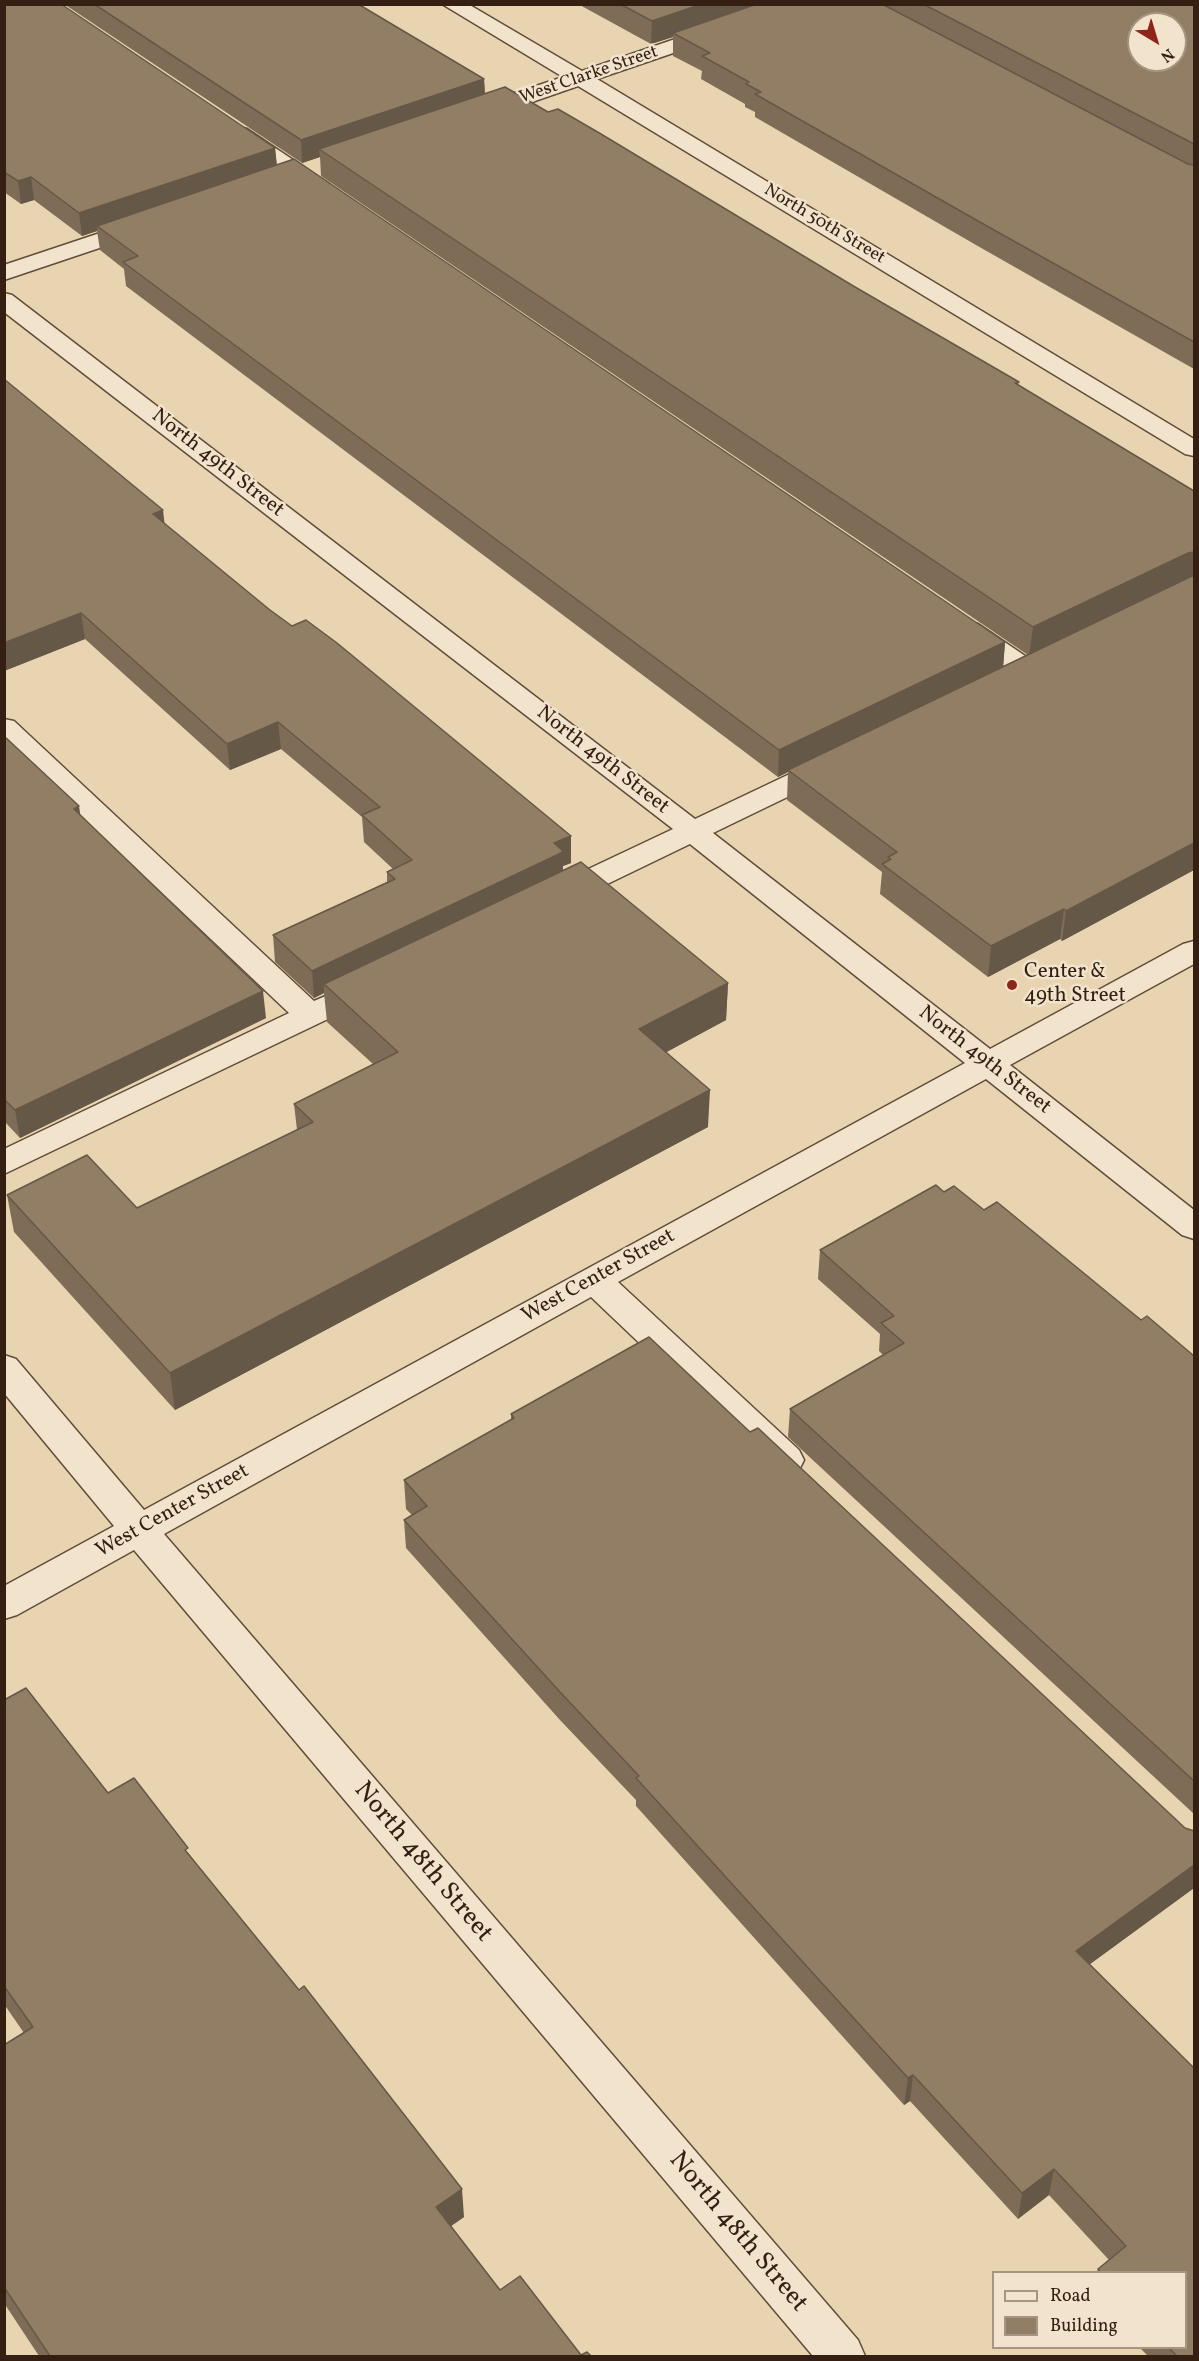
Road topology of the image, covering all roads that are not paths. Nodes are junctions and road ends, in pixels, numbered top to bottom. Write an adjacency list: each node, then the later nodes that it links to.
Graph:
1 (452, 4): 3 (street, North 50th Street)
2 (798, 4): 3 (street, West Clarke Street)
3 (582, 78): 4 (street, West Clarke Street); 12 (street, North 50th Street)
4 (462, 118)
5 (222, 122): 6 (street)
6 (310, 170): 7 (street); 8 (street)
7 (276, 181)
8 (338, 200)
9 (164, 219): 10 (street)
10 (4, 273)
11 (4, 300): 17 (street, North 49th Street)
12 (1194, 449)
13 (948, 616): 14 (street)
14 (995, 686)
15 (4, 727): 21 (street)
16 (855, 753): 17 (street)
17 (693, 831): 18 (street); 22 (street, North 49th Street)
18 (535, 907)
19 (1194, 951): 22 (street, West Center Street)
20 (385, 979): 21 (street)
21 (310, 1015): 23 (street)
22 (987, 1064): 24 (street, North 49th Street); 25 (street, West Center Street)
23 (4, 1163)
24 (1194, 1227)
25 (594, 1280): 27 (street); 28 (street, West Center Street)
26 (4, 1368): 28 (street, North 48th Street)
27 (811, 1483)
28 (139, 1530): 29 (street, West Center Street); 30 (street, North 48th Street)
29 (4, 1605)
30 (842, 2356)

